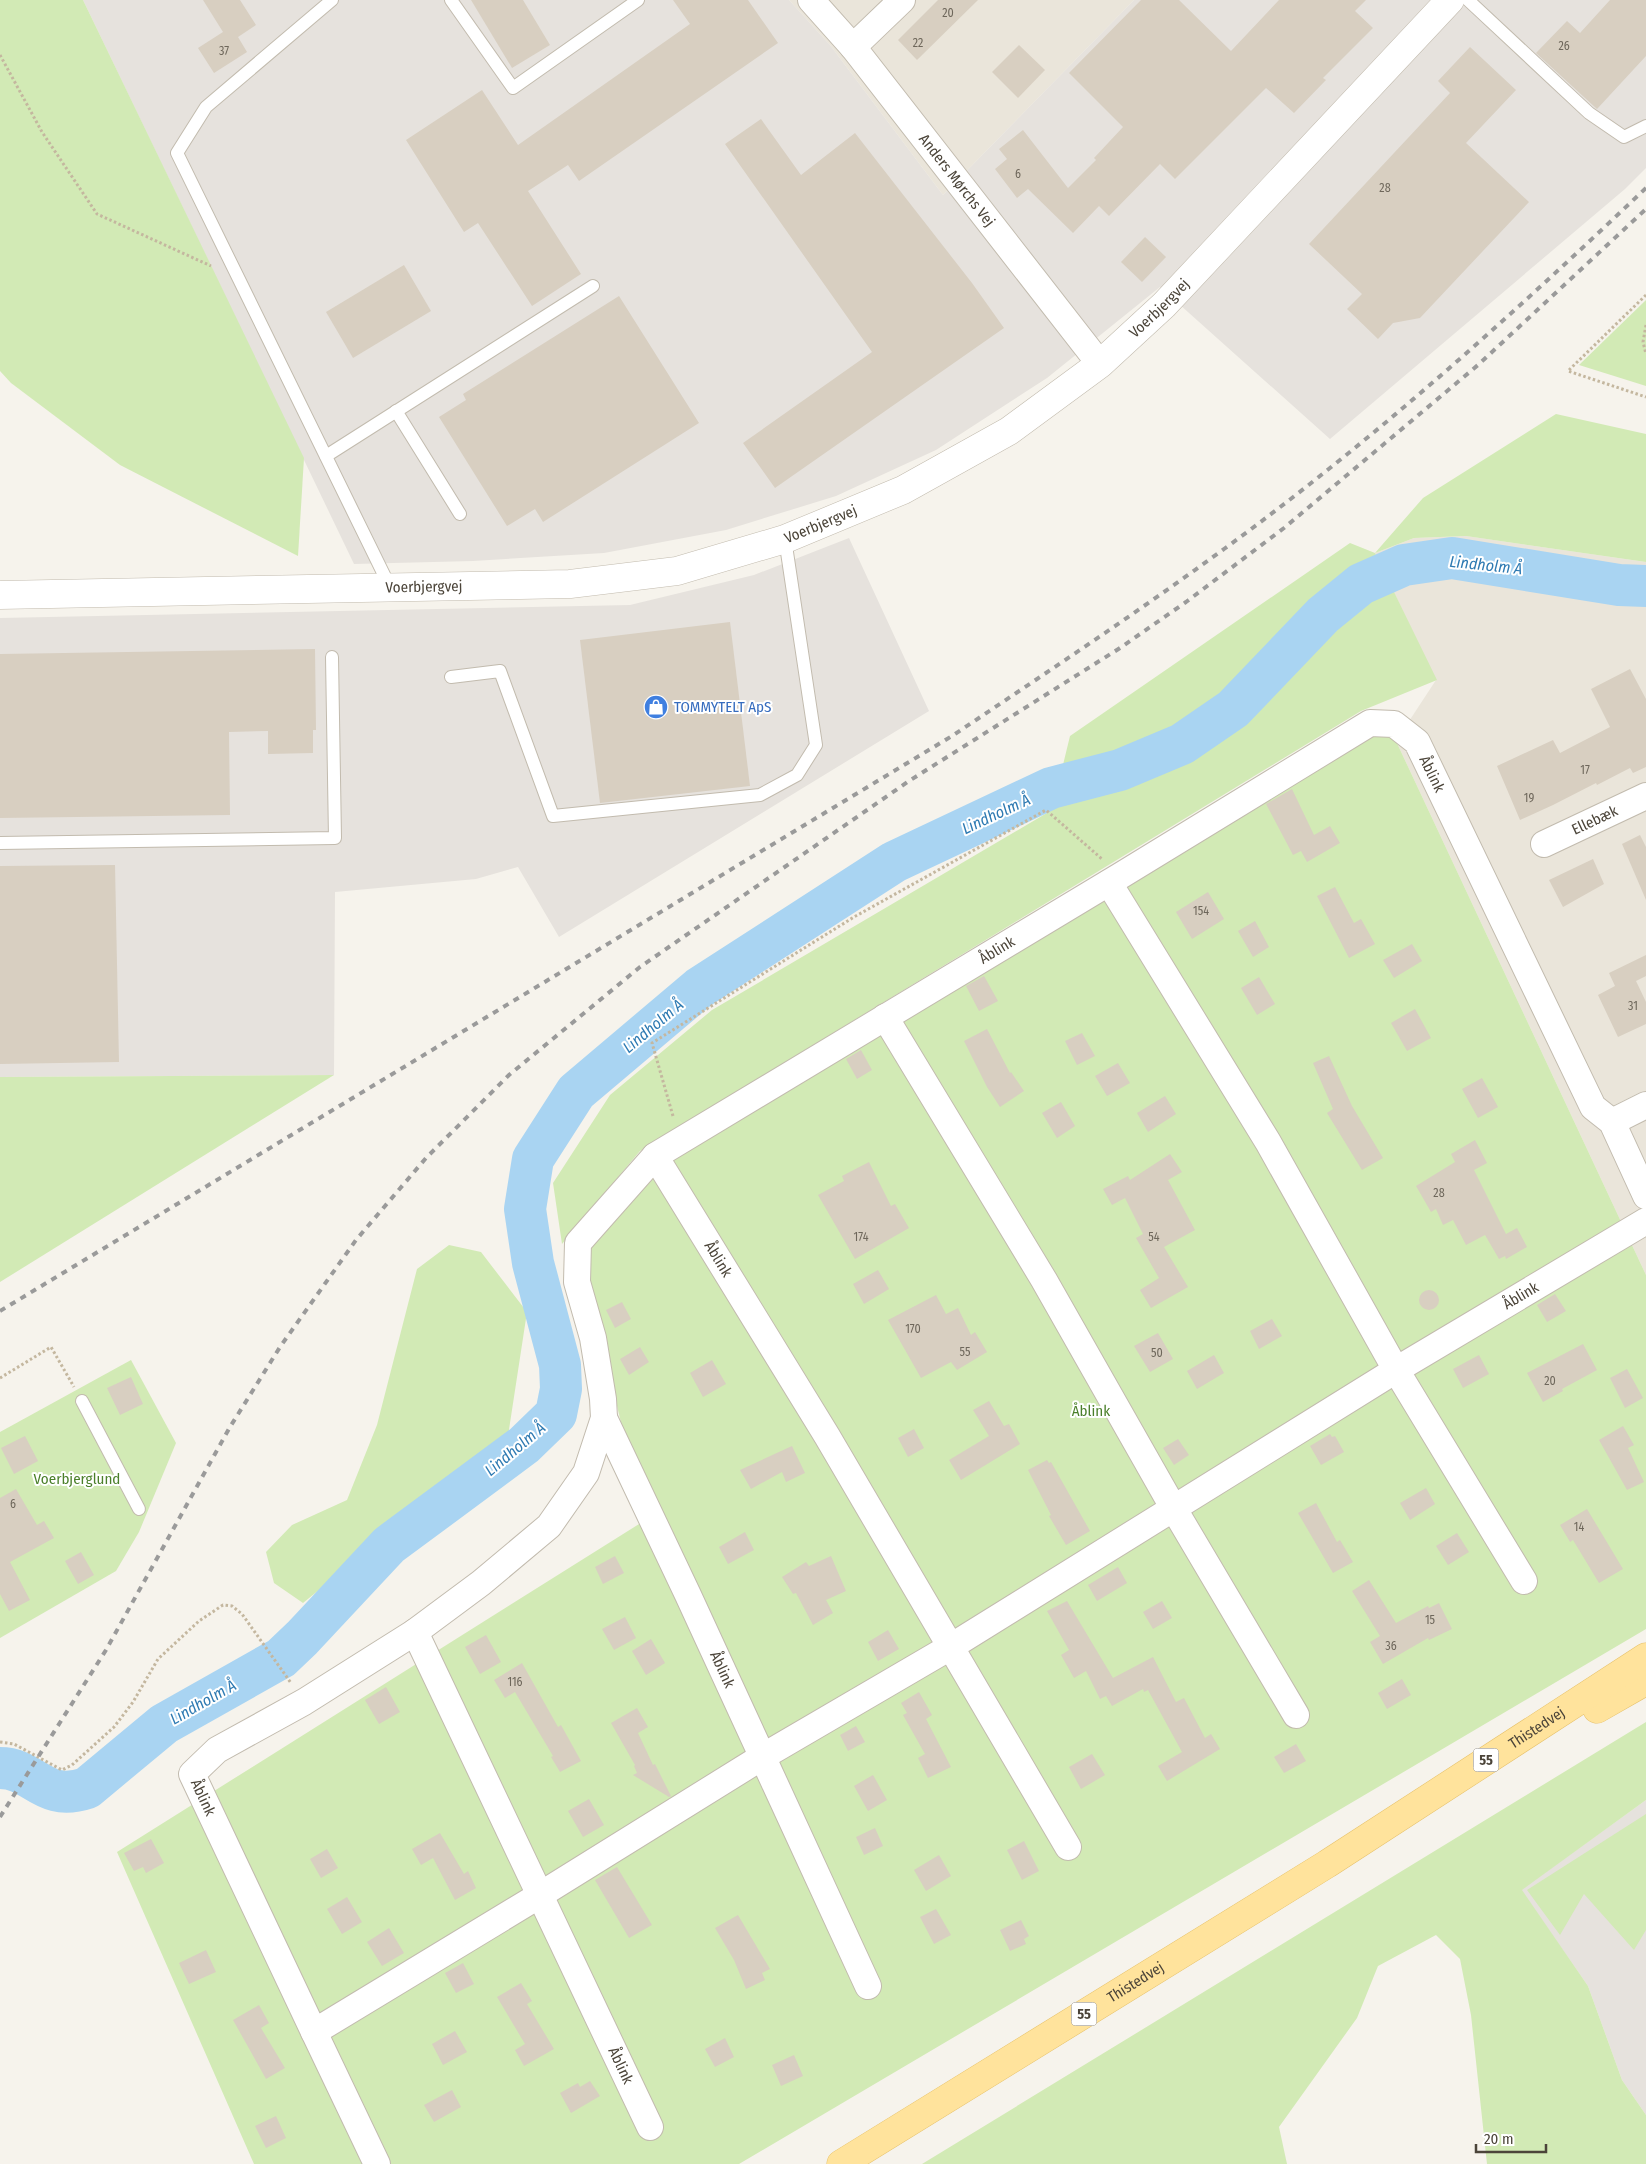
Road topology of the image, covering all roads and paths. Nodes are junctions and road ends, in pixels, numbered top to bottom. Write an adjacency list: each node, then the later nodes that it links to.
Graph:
1 (332, 0): 19 (lane)
2 (452, 0): 3 (lane)
3 (638, 0)
4 (811, 0): 8 (street, Anders Mørchs Vej)
5 (902, 0): 8 (street)
6 (1450, 0): 16 (street, Voerbjergvej)
7 (1468, 0): 10 (lane)
8 (854, 47): 16 (street, Anders Mørchs Vej)
9 (0, 55): 11 (path)
10 (1646, 126)
11 (214, 273)
12 (593, 286): 18 (lane)
13 (1646, 294): 17 (path)
14 (1646, 325): 15 (path)
15 (1646, 354)
16 (1100, 364): 21 (street, Voerbjergvej)
17 (1646, 397)
18 (396, 411): 19 (lane); 20 (lane)
19 (326, 456): 22 (lane)
20 (460, 514)
21 (785, 539): 22 (street, Voerbjergvej); 25 (lane)
22 (390, 587): 23 (street, Voerbjergvej)
23 (0, 595)
24 (332, 657): 27 (lane)
25 (451, 677)
26 (1646, 796): 28 (street, Ellebæk)
27 (0, 844)
28 (1544, 844)
29 (1115, 879): 30 (street, Åblink); 32 (street, Åblink); 33 (path); 37 (street)
30 (885, 1017): 33 (street, Åblink); 42 (street)
31 (1646, 1106): 32 (street)
32 (1612, 1122): 35 (street)
33 (680, 1141): 34 (street, Åblink)
34 (655, 1156): 40 (street, Åblink); 45 (street, Åblink)
35 (1646, 1196)
36 (1646, 1221): 37 (street, Åblink)
37 (1396, 1370): 42 (street, Åblink); 43 (street)
38 (0, 1378): 39 (path)
39 (82, 1401): 41 (lane)
40 (604, 1418): 44 (street, Åblink); 51 (street, Åblink)
41 (139, 1509)
42 (1174, 1509): 45 (street, Åblink); 49 (street)
43 (1524, 1581)
44 (415, 1632): 54 (street, Åblink); 56 (street, Åblink)
45 (952, 1646): 51 (street, Åblink); 52 (street, Åblink)
46 (1646, 1657): 53 (main road, Thistedvej / 55)
47 (1646, 1681): 53 (main road, Thistedvej / 55)
48 (292, 1684): 50 (path)
49 (1296, 1715)
50 (0, 1742)
51 (762, 1757): 54 (street, Åblink); 55 (street, Åblink)
52 (1068, 1847)
53 (1327, 1864): 59 (main road, Thistedvej / 55)
54 (540, 1895): 56 (street, Åblink); 57 (street, Åblink)
55 (868, 1986)
56 (314, 2032): 58 (street, Åblink)
57 (650, 2128)
58 (377, 2164)
59 (842, 2164)

